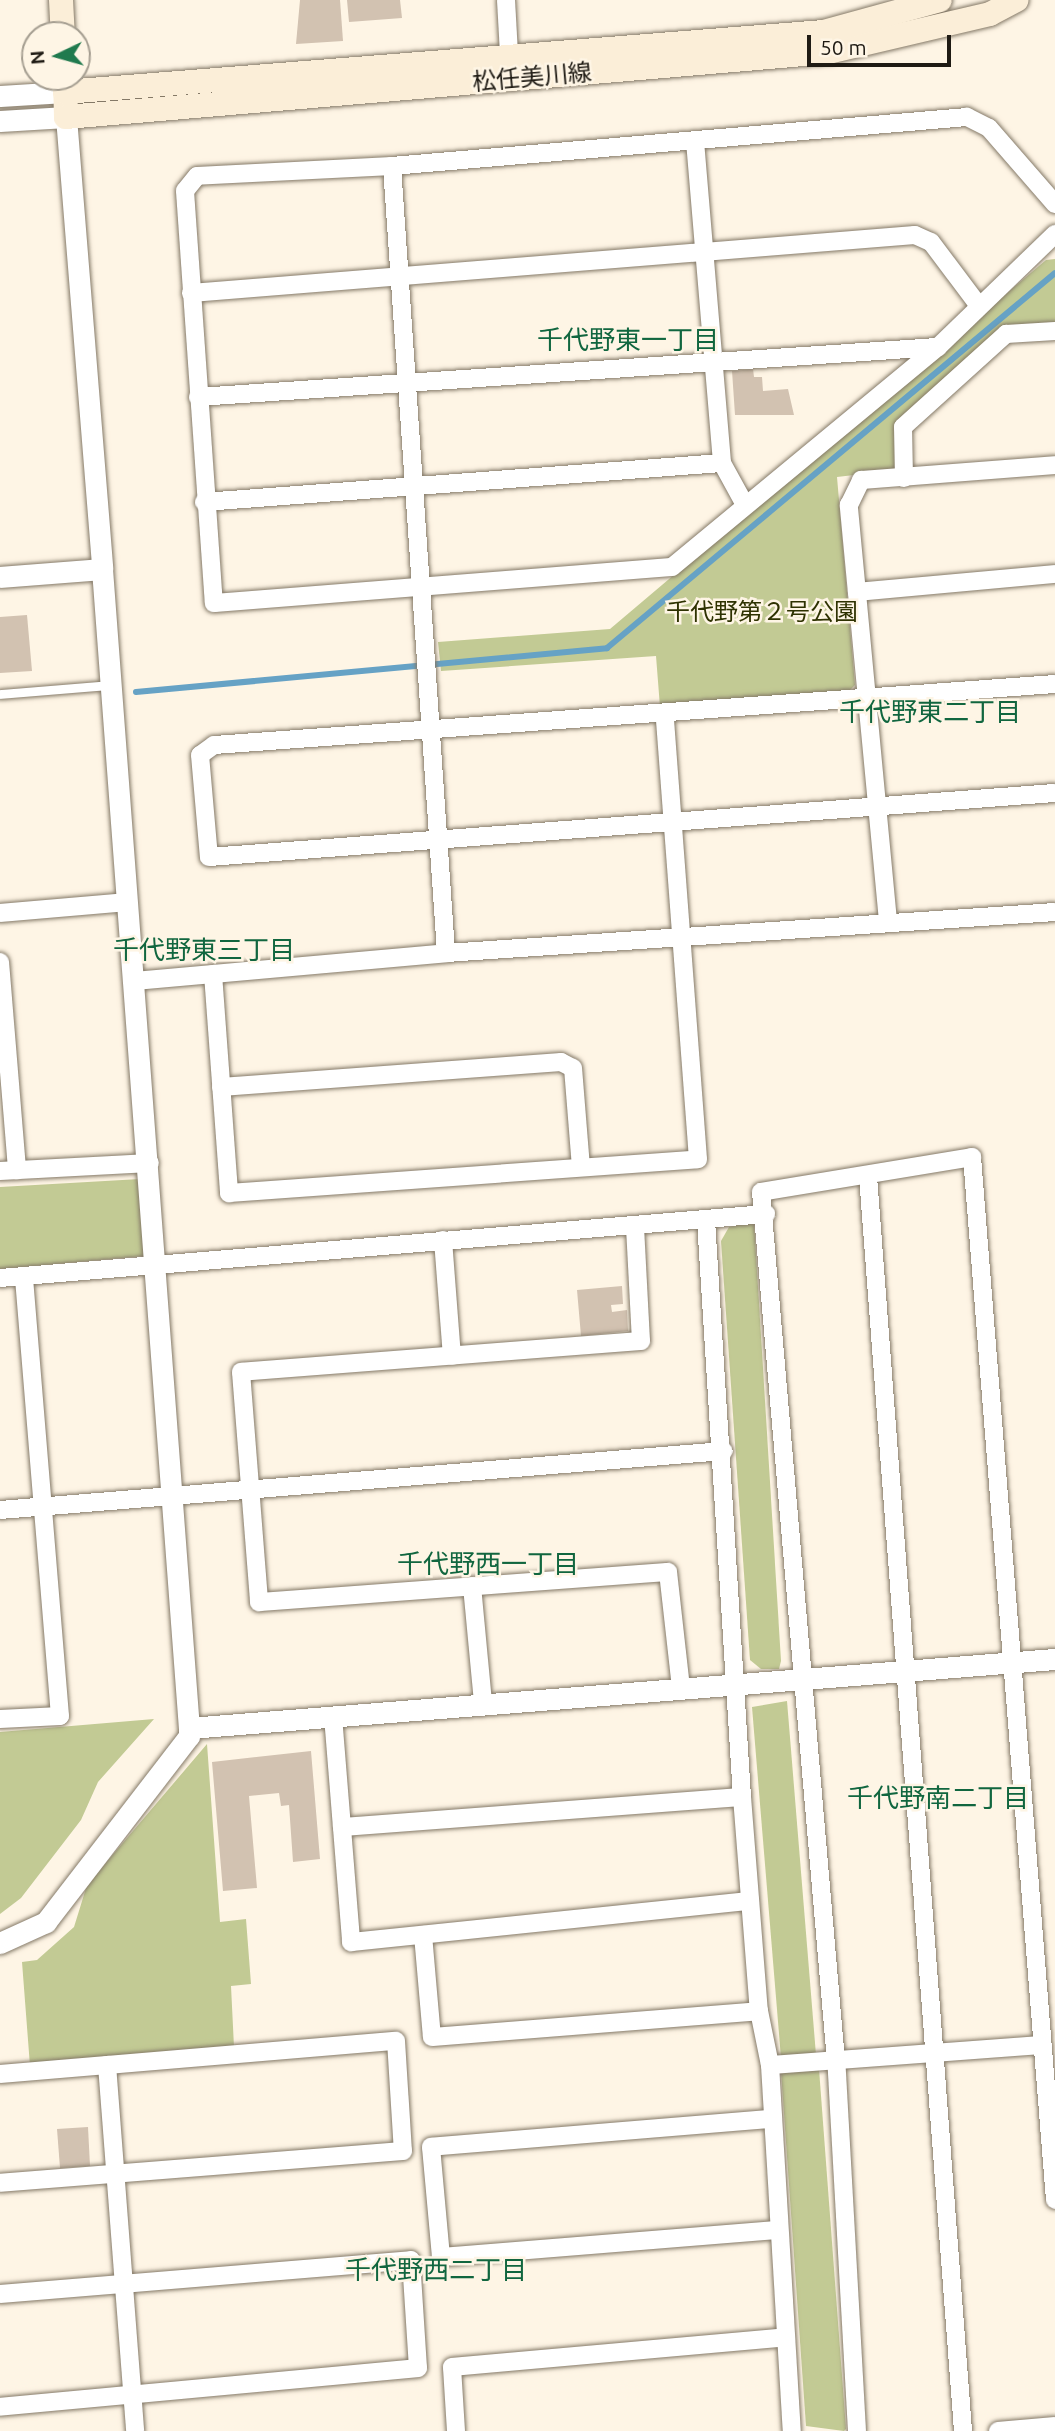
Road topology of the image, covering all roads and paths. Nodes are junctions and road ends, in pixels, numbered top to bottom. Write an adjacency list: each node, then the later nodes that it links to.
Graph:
1 (61, 0): 5 (main road)
2 (506, 0): 6 (street)
3 (940, 0): 6 (main road, 松任美川線)
4 (1016, 0): 7 (main road, 松任美川線)
5 (62, 21)
6 (509, 53): 7 (main road, 松任美川線)
7 (65, 95): 8 (street); 9 (street); 29 (street)
8 (0, 96)
9 (0, 121)
10 (695, 141): 11 (street); 12 (street); 14 (street)
11 (392, 166): 15 (street); 16 (street)
12 (1055, 204)
13 (1055, 234): 17 (street)
14 (703, 250): 15 (street); 17 (street); 20 (street)
15 (398, 275): 16 (street); 21 (street)
16 (191, 293): 22 (street)
17 (979, 306): 19 (street)
18 (1055, 331): 25 (street)
19 (938, 346): 20 (street); 28 (street)
20 (712, 358): 21 (street); 23 (street)
21 (408, 382): 22 (street); 26 (street)
22 (198, 397): 27 (street)
23 (722, 463): 26 (street); 28 (street)
24 (1055, 465): 25 (street)
25 (904, 478): 33 (street)
26 (414, 485): 27 (street); 32 (street)
27 (204, 502): 32 (street)
28 (744, 503): 32 (street)
29 (102, 569): 31 (street); 34 (street)
30 (1055, 574): 33 (street)
31 (0, 577)
32 (421, 590): 39 (street)
33 (857, 592): 37 (street)
34 (113, 684): 36 (lane); 44 (street)
35 (1055, 684): 37 (street)
36 (0, 694)
37 (866, 698): 38 (street); 41 (street)
38 (664, 715): 39 (street); 42 (street)
39 (429, 730): 43 (street); 43 (street)
40 (1055, 793): 41 (street)
41 (875, 809): 42 (street); 47 (street)
42 (673, 825): 43 (street); 48 (street)
43 (436, 842): 49 (street)
44 (128, 902): 46 (street); 52 (street)
45 (1055, 912): 47 (street)
46 (0, 913)
47 (888, 921): 48 (street)
48 (680, 937): 49 (street); 55 (street)
49 (446, 953): 51 (street)
50 (0, 962): 56 (street)
51 (213, 974): 52 (street); 53 (street)
52 (135, 981): 54 (street)
53 (221, 1087): 55 (street); 55 (street)
54 (150, 1163): 56 (street); 62 (street)
55 (581, 1167)
56 (9, 1171)
57 (868, 1176): 58 (street); 73 (street); 74 (street)
58 (766, 1214): 59 (street); 75 (street)
59 (706, 1220): 60 (street); 66 (street)
60 (635, 1227): 61 (street); 65 (street)
61 (443, 1240): 62 (street); 65 (street)
62 (158, 1266): 63 (street); 68 (street)
63 (24, 1276): 64 (street); 69 (street)
64 (0, 1278)
65 (452, 1356): 67 (street)
66 (724, 1451): 67 (street); 76 (street)
67 (249, 1488): 68 (street); 71 (street)
68 (171, 1495): 69 (street); 81 (street)
69 (43, 1507): 70 (street); 80 (street)
70 (0, 1510)
71 (472, 1586): 77 (street); 78 (street)
72 (1055, 1659): 73 (street)
73 (1012, 1662): 74 (street); 88 (street)
74 (908, 1671): 75 (street); 89 (street)
75 (802, 1680): 76 (street); 90 (street)
76 (738, 1685): 77 (street); 82 (street)
77 (681, 1688): 78 (street)
78 (483, 1703): 79 (street)
79 (333, 1716): 81 (street); 83 (street)
80 (0, 1719)
81 (189, 1728): 86 (street)
82 (742, 1797): 83 (street); 84 (street)
83 (342, 1827): 85 (street)
84 (750, 1901): 85 (street); 87 (street)
85 (423, 1935): 87 (street)
86 (0, 1943)
87 (759, 2011): 92 (street)
88 (1042, 2045): 89 (street); 97 (street)
89 (937, 2053): 90 (street); 109 (street)
90 (836, 2061): 92 (street); 108 (street)
91 (107, 2065): 93 (street); 95 (street); 95 (street)
92 (769, 2066): 94 (street)
93 (0, 2074)
94 (769, 2119): 98 (street); 98 (street)
95 (117, 2172): 96 (street); 99 (street)
96 (0, 2183)
97 (1055, 2200)
98 (777, 2230): 101 (street)
99 (121, 2284): 100 (street); 102 (street); 102 (street)
100 (0, 2294)
101 (786, 2337): 106 (street); 107 (street)
102 (133, 2395): 103 (street); 105 (street)
103 (0, 2407)
104 (1055, 2426): 110 (street)
105 (135, 2431)
106 (456, 2431)
107 (792, 2431)
108 (858, 2431)
109 (963, 2431)
110 (998, 2431)

